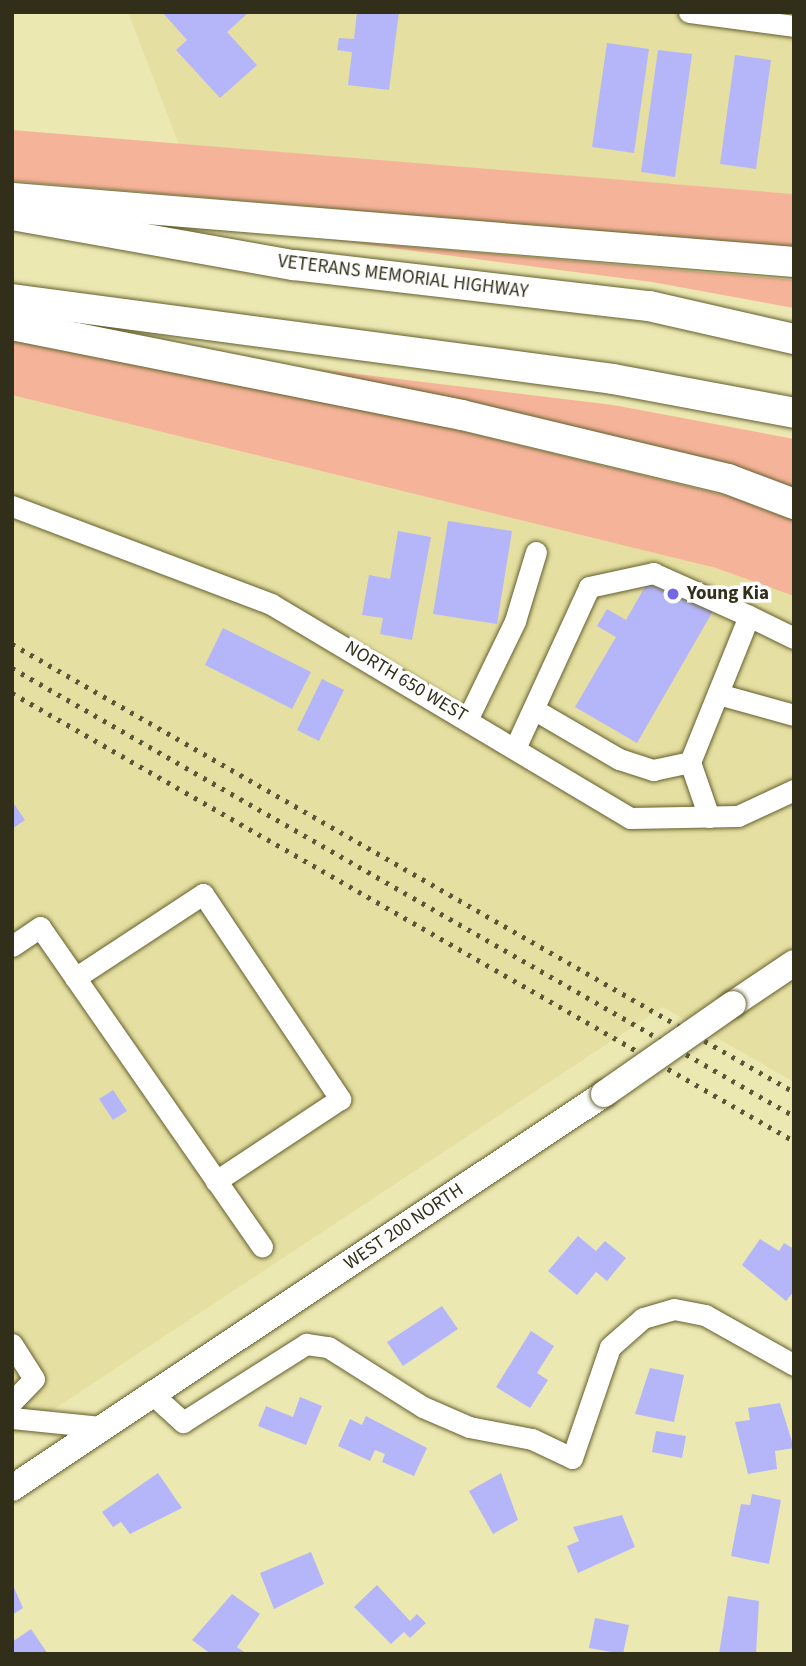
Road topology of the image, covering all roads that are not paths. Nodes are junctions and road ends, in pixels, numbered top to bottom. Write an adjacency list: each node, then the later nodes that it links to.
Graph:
1 (688, 12): 2 (street)
2 (741, 16): 3 (street)
3 (794, 26)
4 (12, 198): 6 (highway)
5 (12, 215): 9 (highway, VETERANS MEMORIAL HIGHWAY)
6 (794, 262)
7 (12, 299): 10 (highway)
8 (12, 325): 11 (highway)
9 (794, 338)
10 (794, 413)
11 (794, 504)
12 (12, 506): 19 (street, NORTH 650 WEST)
13 (536, 552): 19 (street)
14 (749, 616): 15 (street); 16 (street); 17 (street)
15 (794, 638)
16 (718, 694): 18 (street); 21 (street)
17 (535, 710): 20 (street); 21 (street)
18 (794, 715)
19 (468, 718): 20 (street, NORTH 650 WEST)
20 (516, 746): 23 (street, NORTH 650 WEST)
21 (690, 762): 23 (street)
22 (794, 790): 23 (street, NORTH 650 WEST)
23 (709, 817)
24 (12, 946): 26 (street)
25 (794, 963): 31 (main road, WEST 200 NORTH, bridge)
26 (75, 978): 27 (street); 27 (street)
27 (216, 1181): 28 (street)
28 (262, 1247)
29 (12, 1344): 32 (street)
30 (794, 1365): 31 (street)
31 (152, 1394): 34 (main road, WEST 200 NORTH)
32 (12, 1402)
33 (12, 1418): 34 (street)
34 (101, 1427): 35 (main road, WEST 200 NORTH)
35 (12, 1488)

